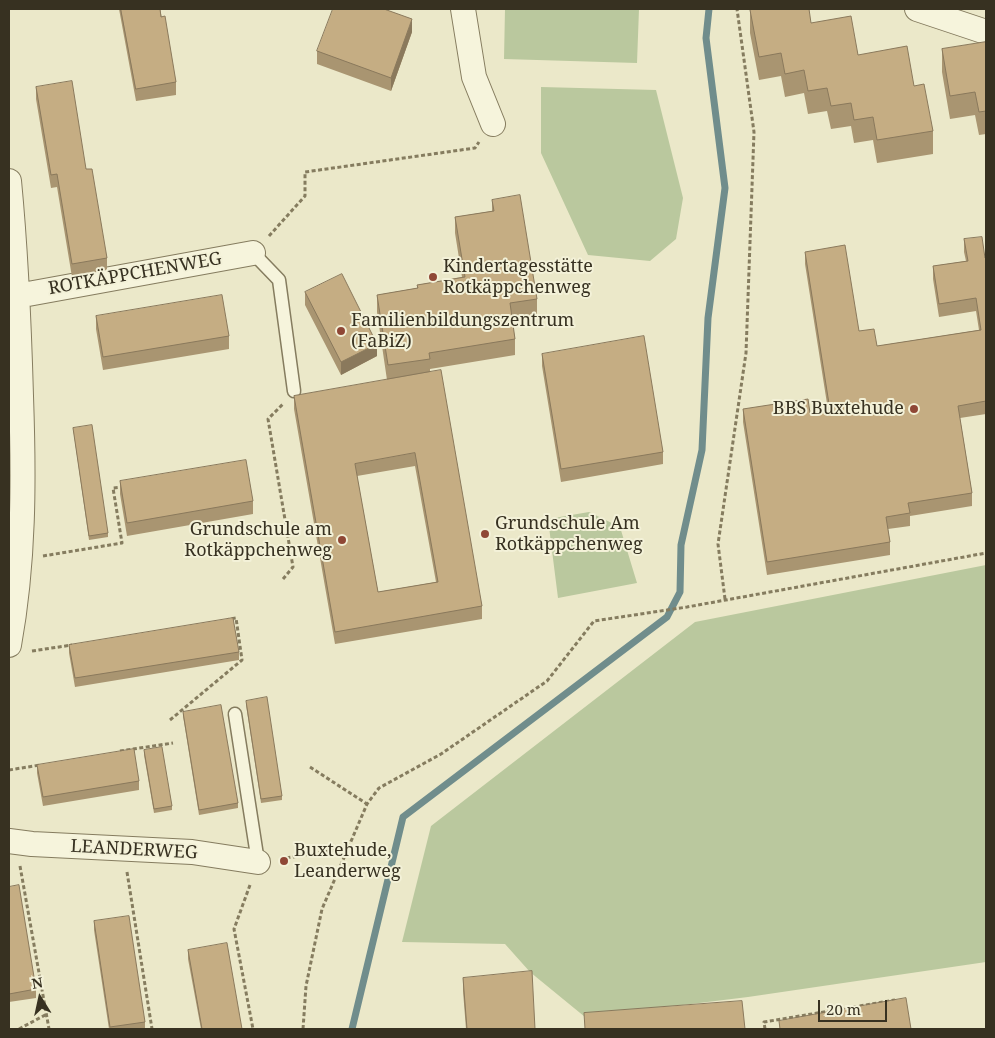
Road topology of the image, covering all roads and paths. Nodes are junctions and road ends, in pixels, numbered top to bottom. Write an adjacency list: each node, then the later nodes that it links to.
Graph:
1 (463, 9): 5 (street)
2 (737, 9): 15 (path)
3 (917, 9): 4 (street)
4 (986, 32)
5 (494, 124): 7 (path)
6 (9, 181): 8 (street)
7 (253, 253): 8 (street, ROTKÄPPCHENWEG); 10 (lane)
8 (17, 296): 9 (street)
9 (14, 341): 13 (street)
10 (294, 391): 14 (path)
11 (129, 486): 13 (path)
12 (986, 553): 15 (path)
13 (20, 559): 18 (street)
14 (283, 580)
15 (725, 599): 26 (path)
16 (226, 619): 20 (path)
17 (78, 644): 18 (path)
18 (19, 648)
19 (235, 714): 31 (lane)
20 (170, 720)
21 (173, 743): 22 (path)
22 (115, 752)
23 (47, 763): 25 (path)
24 (310, 767): 26 (path)
25 (9, 770)
26 (367, 804): 29 (path)
27 (9, 841): 28 (street, LEANDERWEG)
28 (32, 844): 30 (street, LEANDERWEG); 33 (path)
29 (349, 848): 31 (path); 38 (path)
30 (123, 849): 31 (street, LEANDERWEG); 36 (path)
31 (258, 862): 37 (path)
32 (895, 1000): 39 (path)
33 (47, 1014): 34 (path); 35 (path)
34 (19, 1029)
35 (49, 1029)
36 (152, 1029)
37 (253, 1029)
38 (303, 1029)
39 (765, 1029)

